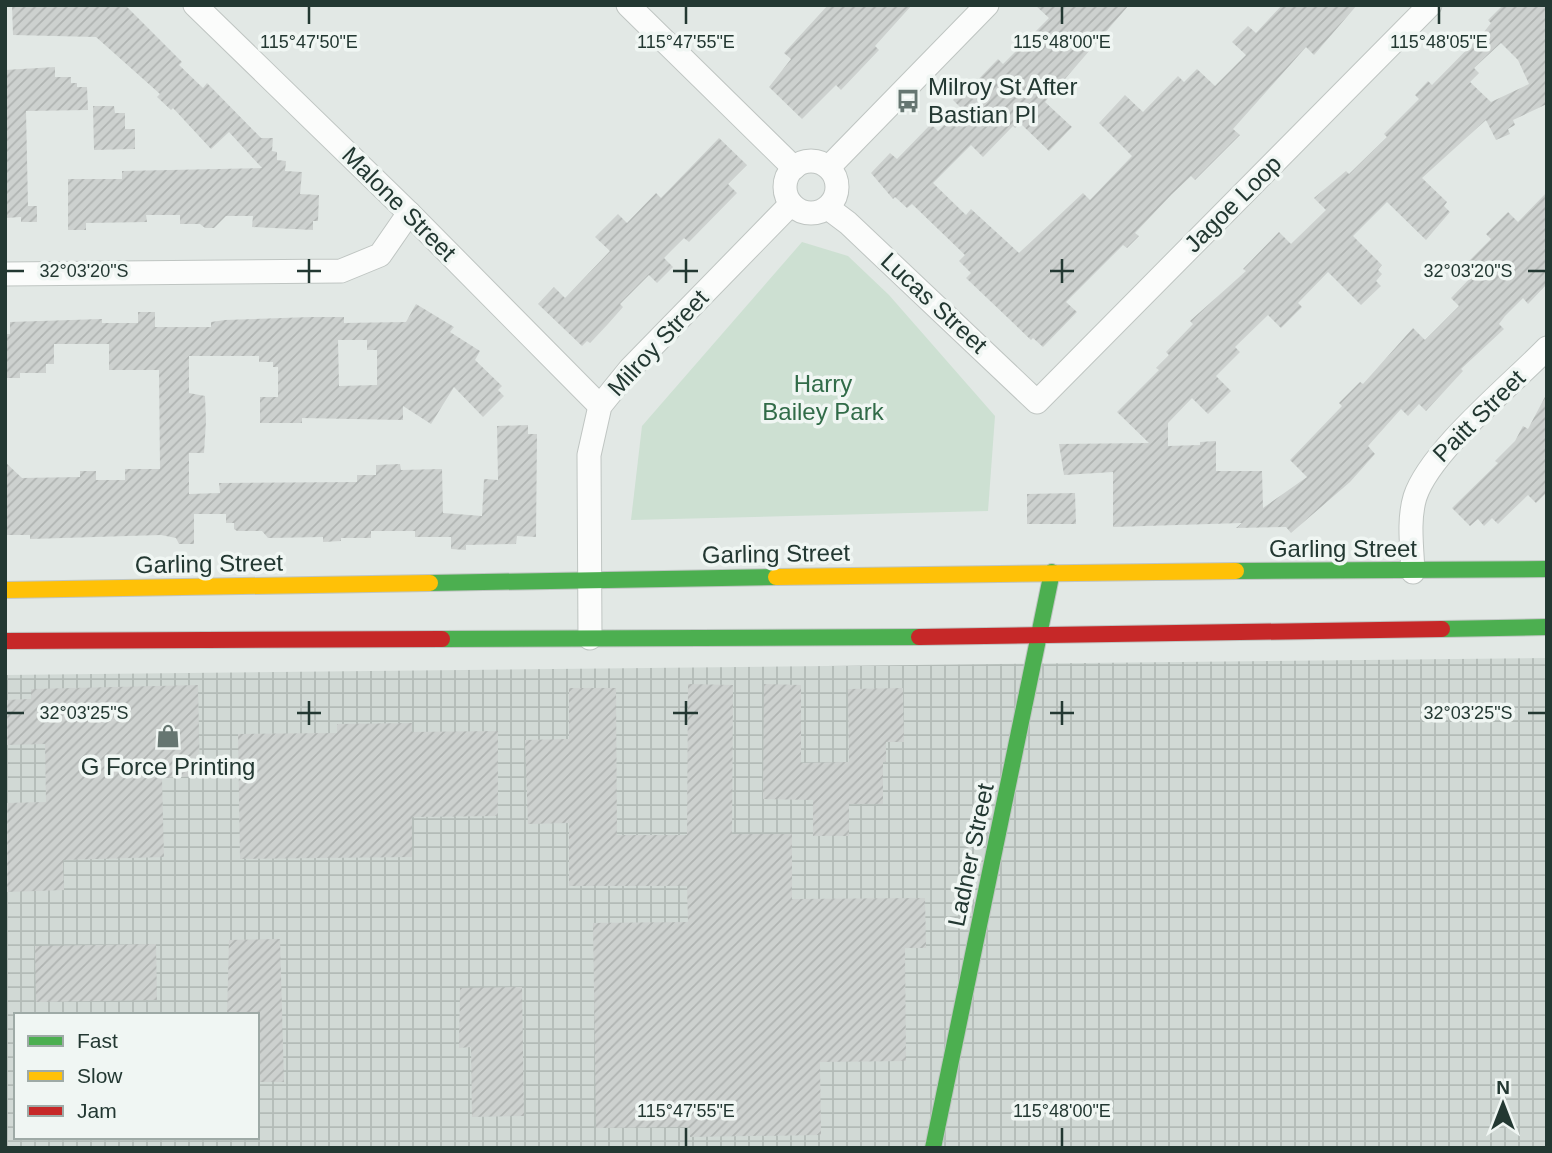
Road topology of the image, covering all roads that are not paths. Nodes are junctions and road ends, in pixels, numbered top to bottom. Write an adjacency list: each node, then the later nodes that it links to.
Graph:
1 (195, 5): 9 (street, Malone Street)
2 (628, 5): 6 (street)
3 (987, 5): 5 (street)
4 (1430, 5): 12 (street, Jagoe Loop)
5 (829, 167): 6 (street); 8 (street)
6 (794, 168): 7 (street)
7 (791, 204): 8 (street); 13 (street, Milroy Street)
8 (828, 208): 12 (street, Lucas Street)
9 (409, 213): 10 (street); 13 (street, Malone Street)
10 (5, 274)
11 (1546, 350): 16 (street, Paitt Street)
12 (1037, 402)
13 (600, 406): 17 (street, Milroy Street)
14 (1547, 569): 16 (street, Garling Street)
15 (1052, 572): 16 (street, Garling Street); 17 (street, Garling Street); 20 (street, Ladner Street)
16 (1413, 572)
17 (589, 580): 18 (street, Garling Street); 21 (street, Milroy Street)
18 (5, 590)
19 (1547, 627): 20 (street)
20 (1040, 636): 21 (street); 23 (street, Ladner Street)
21 (590, 638): 22 (street)
22 (5, 641)
23 (933, 1148)

